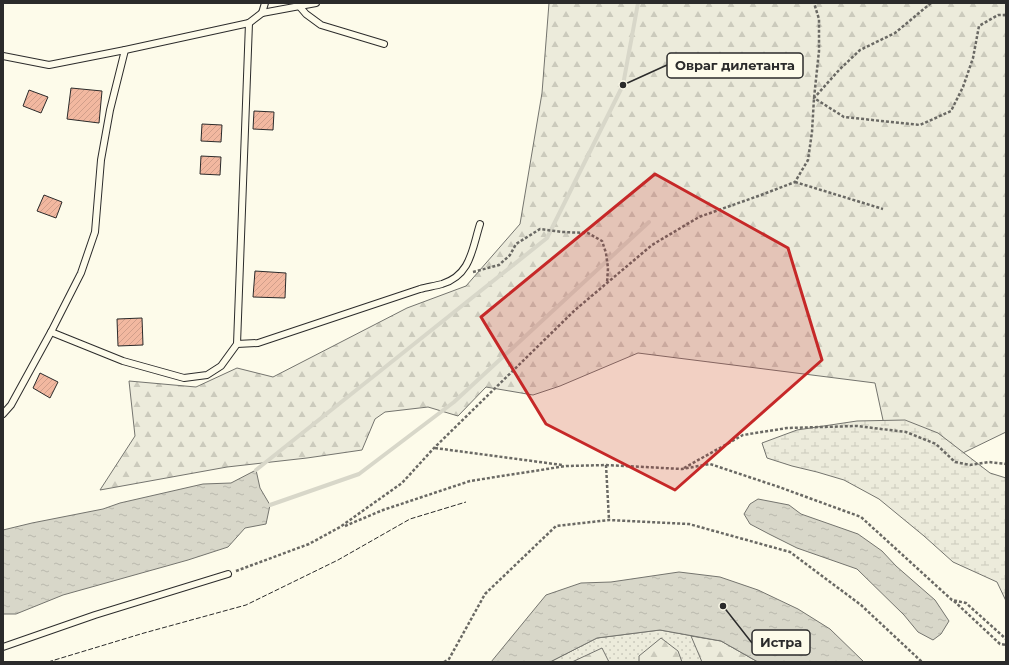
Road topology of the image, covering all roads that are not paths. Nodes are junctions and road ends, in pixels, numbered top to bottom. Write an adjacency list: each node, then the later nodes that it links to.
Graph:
1 (265, 3): 4 (lane)
2 (316, 3): 3 (lane)
3 (300, 7): 4 (lane); 6 (lane)
4 (262, 13): 5 (lane)
5 (249, 23): 7 (lane); 11 (lane)
6 (384, 44)
7 (125, 50): 8 (lane); 10 (lane)
8 (3, 56)
9 (480, 224): 11 (lane)
10 (51, 332): 11 (lane); 12 (lane)
11 (237, 344)
12 (3, 414)
13 (228, 574): 14 (lane)
14 (3, 646)

